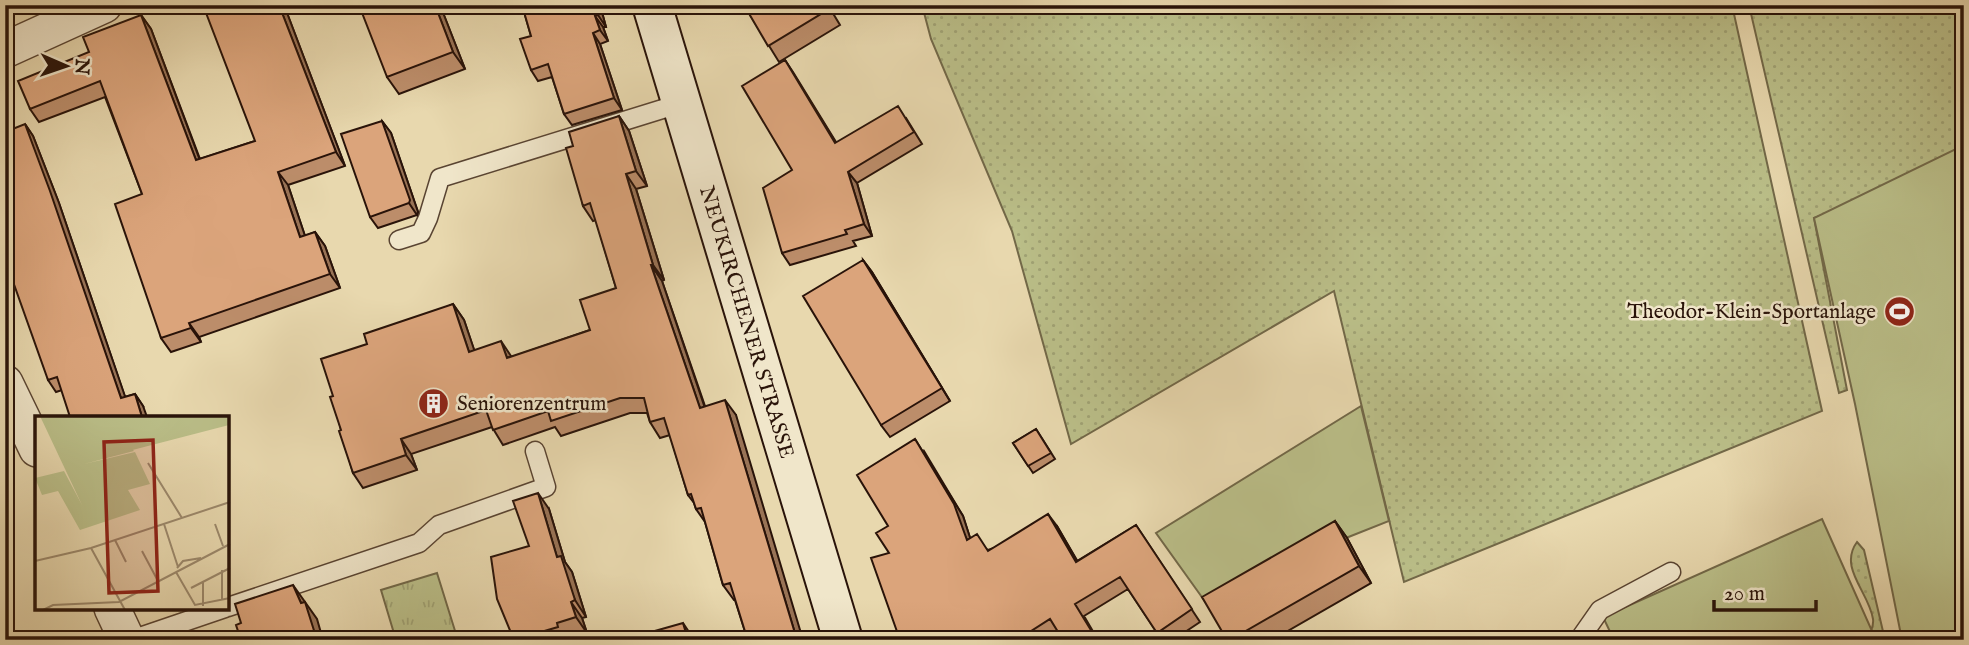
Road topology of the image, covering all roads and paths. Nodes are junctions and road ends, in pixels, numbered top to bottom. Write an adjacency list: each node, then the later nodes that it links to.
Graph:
1 (104, 5): 3 (street)
2 (652, 5): 4 (street, NEUKIRCHENER STRASSE)
3 (5, 50)
4 (681, 103): 5 (lane); 14 (street, NEUKIRCHENER STRASSE)
5 (399, 240)
6 (5, 383): 7 (street)
7 (35, 445)
8 (535, 451): 10 (lane)
9 (1671, 572): 15 (lane)
10 (229, 607)
11 (113, 610): 13 (street)
12 (220, 610): 13 (lane)
13 (129, 640)
14 (843, 640)
15 (1579, 640)

